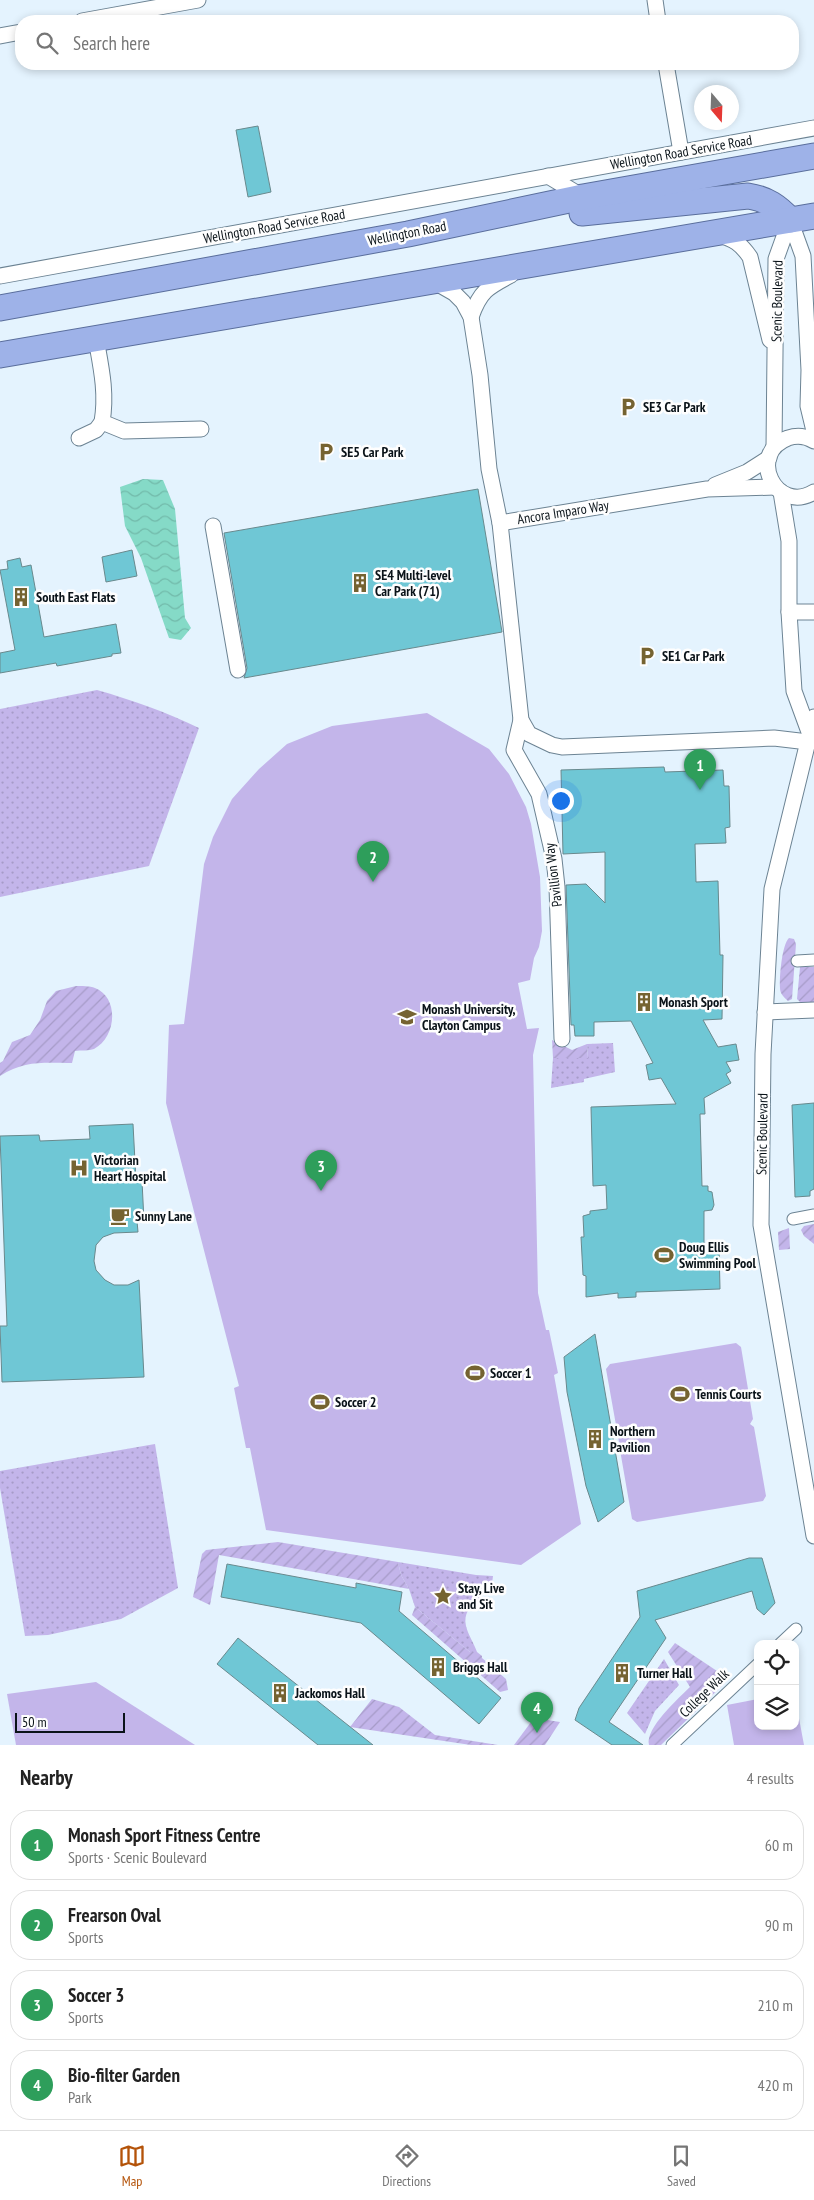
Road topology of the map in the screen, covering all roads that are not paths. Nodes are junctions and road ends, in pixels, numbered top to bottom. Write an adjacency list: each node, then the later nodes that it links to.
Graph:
1 (198, 0): 3 (street)
2 (655, 0): 4 (street)
3 (115, 15)
4 (657, 15)
5 (15, 33): 6 (street)
6 (0, 36)
7 (667, 70): 9 (street)
8 (814, 128): 9 (street, Wellington Road Service Road)
9 (681, 152): 11 (street, Wellington Road Service Road)
10 (814, 156): 13 (highway, Wellington Road)
11 (548, 176): 13 (street); 19 (street, Wellington Road Service Road)
12 (814, 196): 14 (highway)
13 (584, 197): 16 (highway, Wellington Road)
14 (802, 218): 15 (highway); 16 (highway); 21 (street, Scenic Boulevard); 26 (street, Scenic Boulevard)
15 (713, 233): 17 (highway); 26 (street)
16 (408, 234): 22 (highway, Wellington Road)
17 (531, 265): 20 (highway); 23 (street)
18 (814, 274): 21 (street)
19 (0, 276)
20 (432, 281): 23 (street); 24 (highway)
21 (804, 290): 27 (street, Scenic Boulevard)
22 (0, 308)
23 (471, 316): 38 (street)
24 (96, 338): 25 (highway); 29 (street)
25 (0, 355)
26 (776, 366): 34 (street, Scenic Boulevard)
27 (809, 370): 28 (street); 31 (street, Scenic Boulevard)
28 (814, 387)
29 (102, 422): 30 (street); 32 (street)
30 (201, 429)
31 (814, 431)
32 (79, 438)
33 (814, 441): 34 (street, Ancora Imparo Way)
34 (771, 452): 35 (street, Ancora Imparo Way); 36 (street, Scenic Boulevard)
35 (707, 489): 36 (street, Ancora Imparo Way); 38 (street, Ancora Imparo Way)
36 (778, 490): 37 (street, Ancora Imparo Way); 40 (street)
37 (814, 492)
38 (500, 522): 44 (street, Ancora Imparo Way)
39 (213, 526): 42 (street)
40 (789, 612): 41 (street); 45 (street)
41 (814, 612)
42 (238, 670)
43 (814, 716): 45 (street, Scenic Boulevard)
44 (521, 720): 45 (street); 50 (street, Pavillion Way)
45 (808, 737): 49 (street, Scenic Boulevard)
46 (814, 960): 47 (street)
47 (797, 961)
48 (814, 1010): 49 (street)
49 (765, 1012): 53 (street, Scenic Boulevard)
50 (562, 1039)
51 (814, 1216): 52 (street)
52 (793, 1219)
53 (814, 1532)
54 (796, 1629): 55 (street)
55 (784, 1640)
56 (754, 1668): 57 (street, College Walk)
57 (672, 1745)

